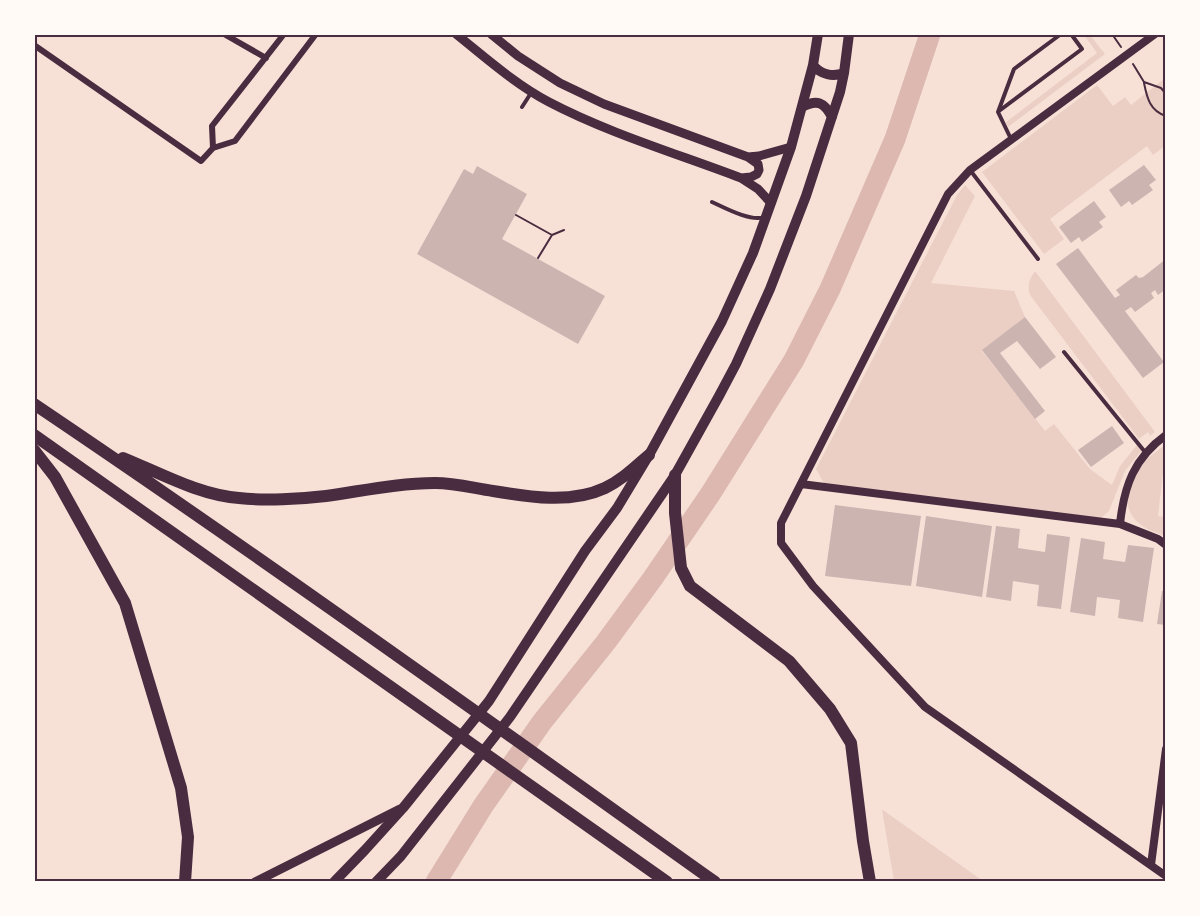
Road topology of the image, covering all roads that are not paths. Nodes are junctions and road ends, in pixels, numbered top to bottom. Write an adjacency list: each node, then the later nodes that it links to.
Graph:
1 (224, 34): 12 (street)
2 (284, 34): 12 (street)
3 (316, 34): 22 (street)
4 (456, 34): 15 (main road)
5 (491, 34): 23 (main road)
6 (818, 34): 13 (main road)
7 (849, 34): 14 (main road)
8 (1061, 34): 18 (lane)
9 (1071, 34): 18 (lane)
10 (1155, 34): 20 (street)
11 (34, 45): 22 (street)
12 (266, 58): 22 (street)
13 (813, 65): 14 (main road); 17 (main road)
14 (844, 73): 19 (main road)
15 (532, 92): 16 (lane); 25 (main road)
16 (522, 107)
17 (802, 107): 19 (main road); 21 (main road)
18 (998, 112): 20 (lane)
19 (832, 117): 38 (main road)
20 (1011, 140): 24 (street)
21 (791, 147): 23 (main road); 27 (main road)
22 (213, 148)
23 (748, 157): 25 (main road)
24 (970, 170): 29 (lane); 39 (street)
25 (741, 178): 27 (main road)
26 (712, 202): 28 (lane)
27 (771, 203): 28 (main road)
28 (767, 214): 37 (main road)
29 (1038, 259)
30 (1064, 352): 36 (lane)
31 (34, 404): 34 (highway)
32 (34, 435): 51 (highway)
33 (1166, 435): 36 (street)
34 (99, 448): 37 (highway); 52 (highway)
35 (34, 450): 47 (highway)
36 (1146, 453): 40 (street)
37 (649, 455): 44 (main road)
38 (675, 475): 50 (main road); 53 (highway)
39 (801, 484): 40 (street); 45 (street)
40 (1120, 524): 41 (street)
41 (1166, 545)
42 (1166, 749): 43 (street)
43 (1163, 788): 45 (street)
44 (403, 808): 48 (main road); 49 (main road)
45 (1151, 865): 46 (street)
46 (1166, 876)
47 (185, 882)
48 (255, 882)
49 (334, 882)
50 (376, 882)
51 (667, 882)
52 (715, 882)
53 (870, 882)

